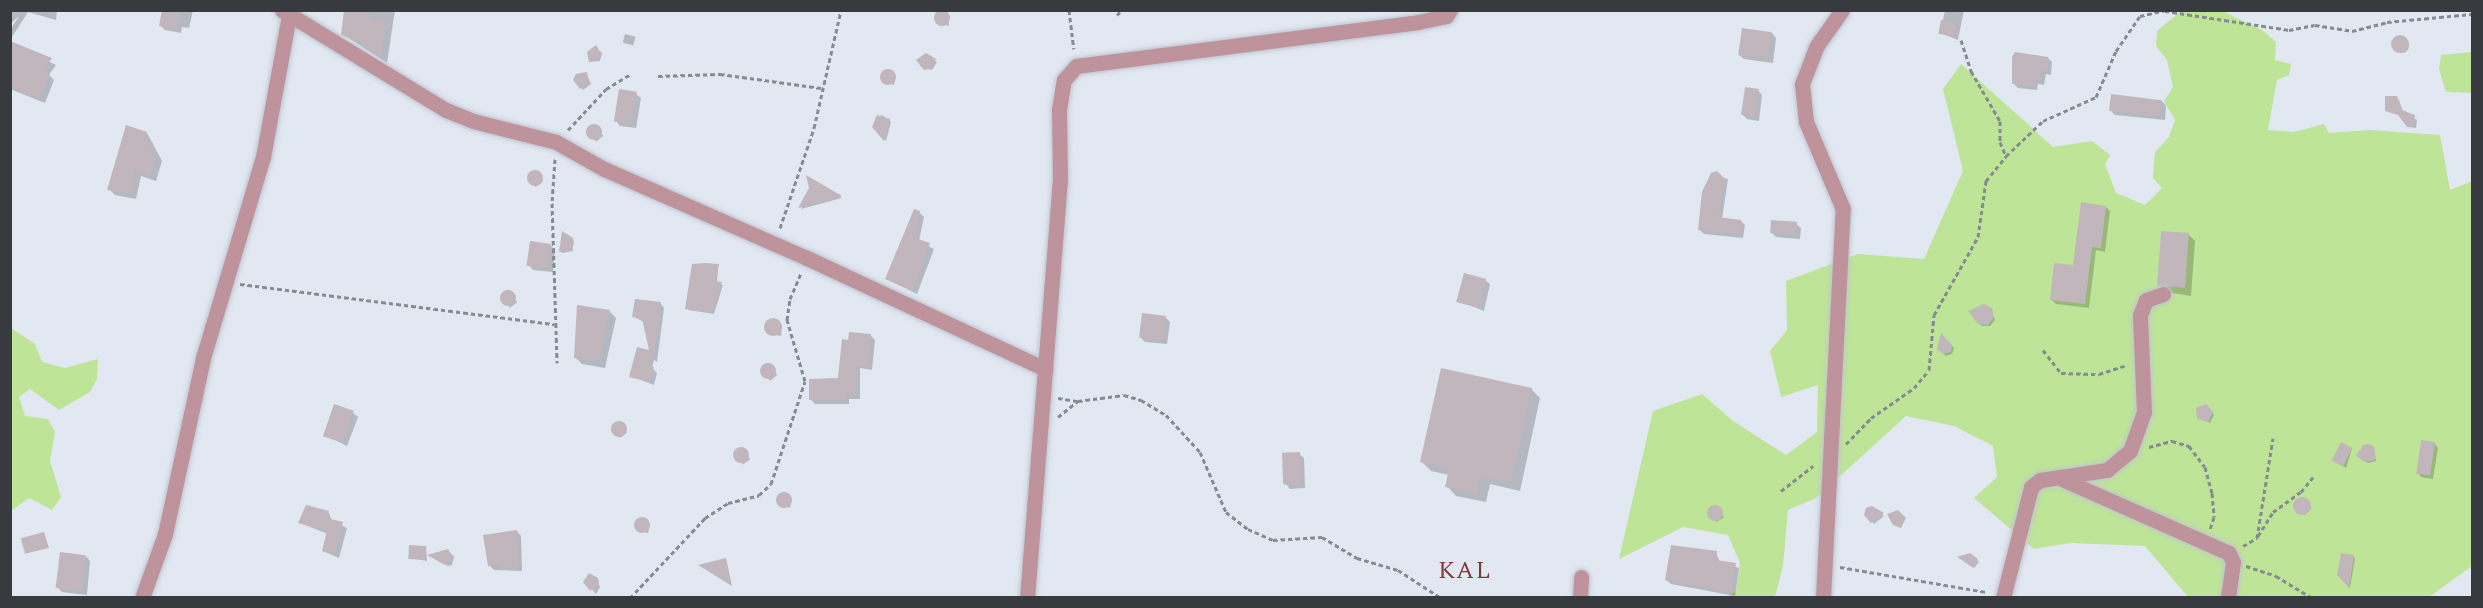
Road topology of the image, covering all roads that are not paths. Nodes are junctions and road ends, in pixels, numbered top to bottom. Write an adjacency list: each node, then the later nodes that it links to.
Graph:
1 (1450, 10): 5 (street)
2 (1842, 10): 12 (street)
3 (287, 12): 5 (street); 9 (street)
4 (2163, 294): 6 (street)
5 (1045, 369): 10 (street)
6 (2064, 480): 8 (street); 13 (street)
7 (1581, 578): 11 (street)
8 (2004, 596)
9 (142, 597)
10 (1027, 597)
11 (1580, 597)
12 (1823, 597)
13 (2228, 597)

